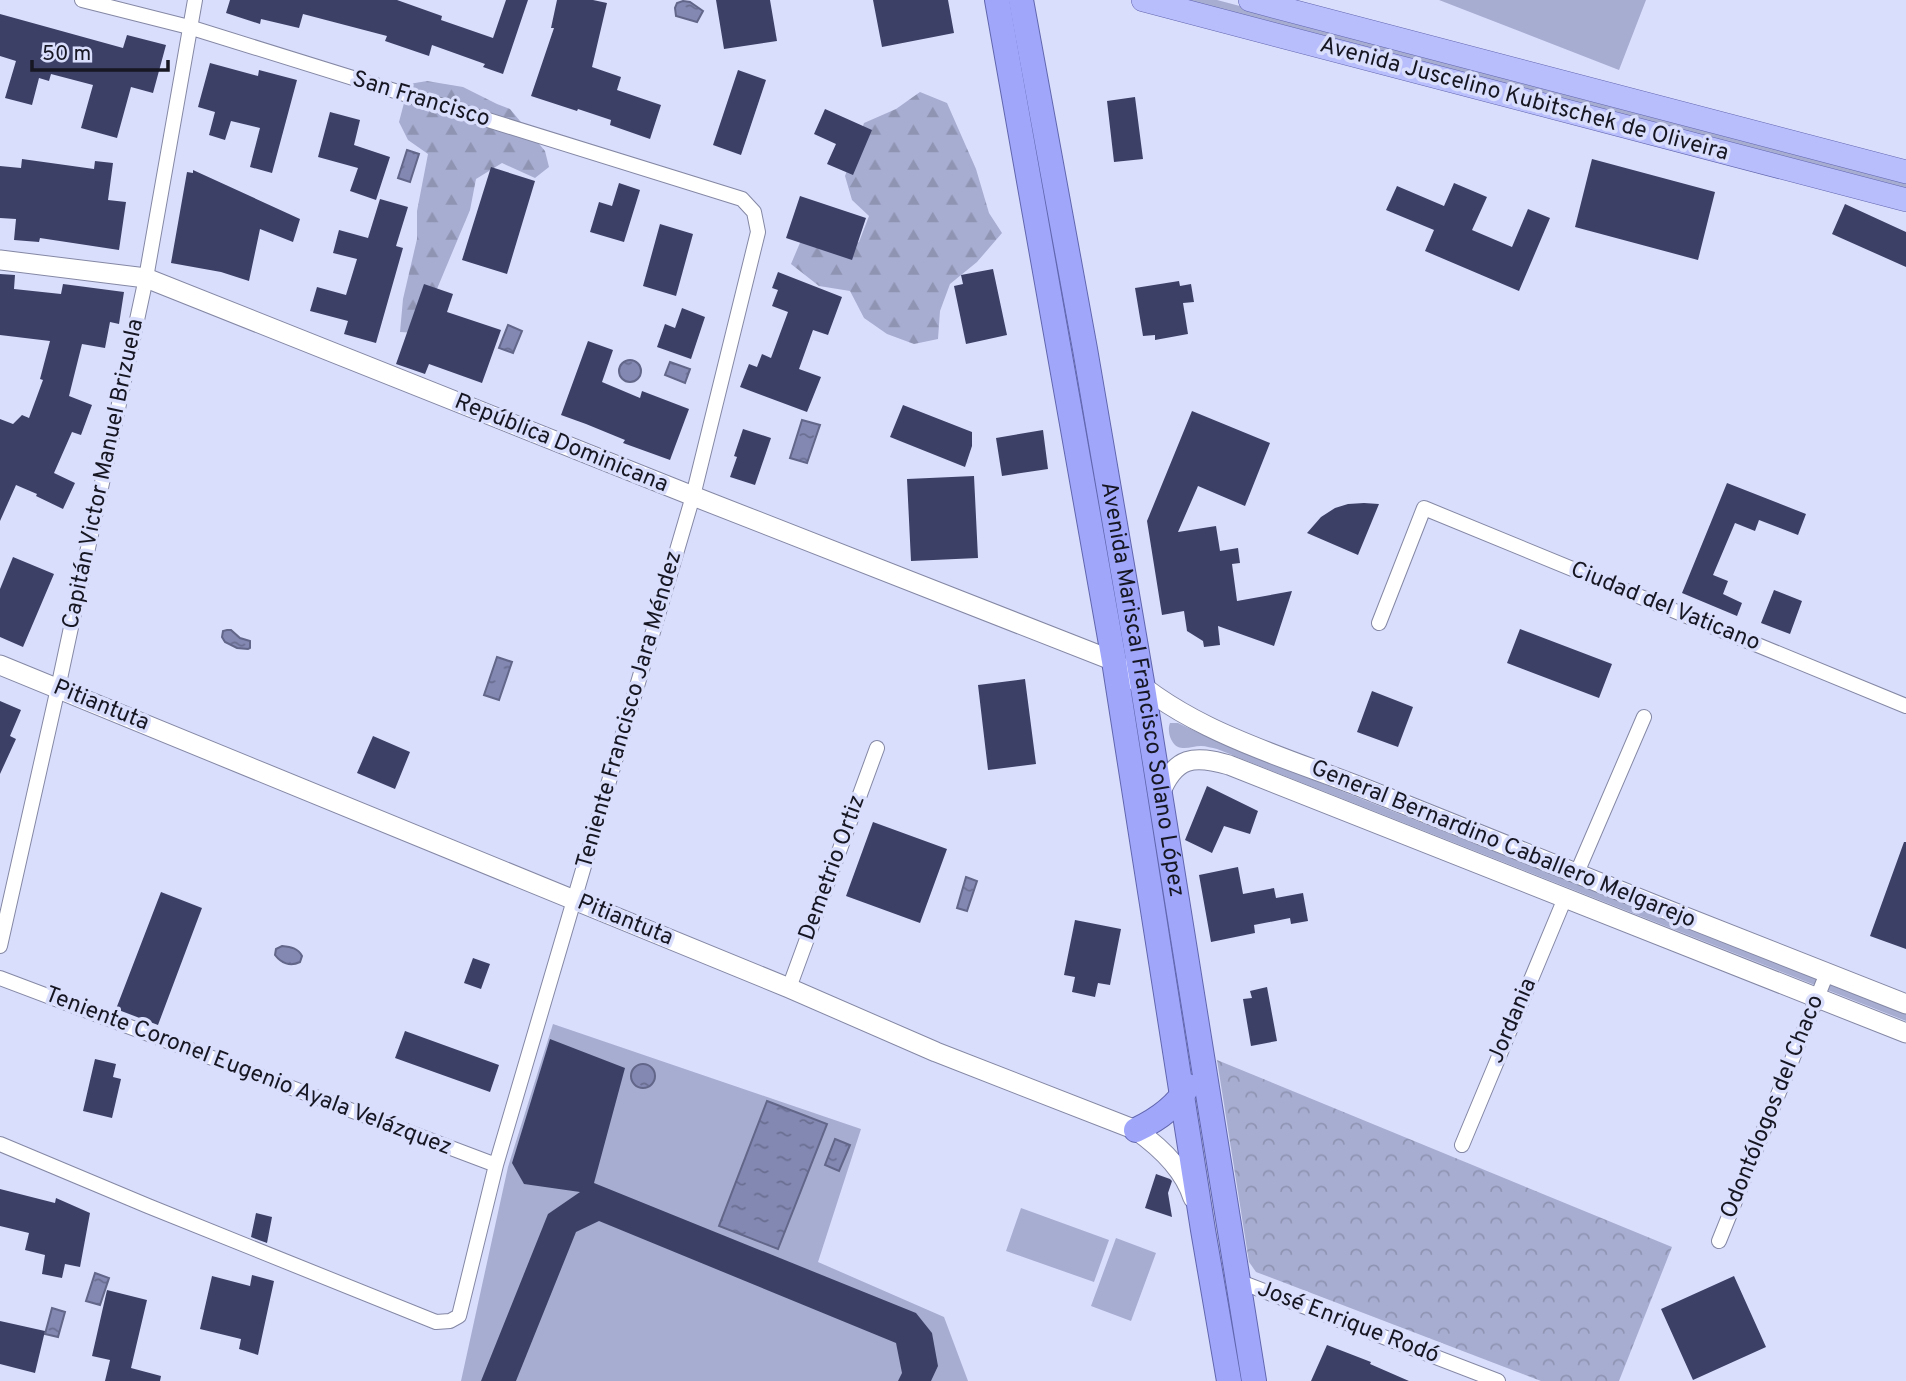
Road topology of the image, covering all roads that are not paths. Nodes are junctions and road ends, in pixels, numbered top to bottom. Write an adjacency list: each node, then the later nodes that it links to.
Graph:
1 (82, 0): 8 (street, San Francisco)
2 (195, 0): 8 (street, Capitán Victor Manuel Brizuela)
3 (997, 0): 17 (highway, Avenida Mariscal Francisco Solano López)
4 (1021, 0): 20 (highway, Avenida Mariscal Francisco Solano López)
5 (1143, 0): 9 (main road, Avenida Juscelino Kubitschek de Oliveira)
6 (1250, 0): 7 (main road, Avenida Juscelino Kubitschek de Oliveira)
7 (1331, 22): 9 (main road); 10 (main road, Avenida Juscelino Kubitschek de Oliveira)
8 (189, 27): 12 (street, San Francisco); 14 (street, Capitán Victor Manuel Brizuela)
9 (1324, 48): 11 (main road, Avenida Juscelino Kubitschek de Oliveira)
10 (1906, 172)
11 (1906, 200)
12 (754, 212): 15 (street, Teniente Francisco Jara Méndez)
13 (0, 260): 14 (street, República Dominicana)
14 (146, 278): 15 (street, República Dominicana); 19 (street, Capitán Victor Manuel Brizuela)
15 (693, 496): 17 (street, República Dominicana); 29 (street, Teniente Francisco Jara Méndez)
16 (1379, 623): 21 (street, Ciudad del Vaticano)
17 (1114, 661): 20 (street, General Bernardino Caballero Melgarejo); 38 (highway, Avenida Mariscal Francisco Solano López)
18 (0, 665): 19 (street, Pitiantuta)
19 (58, 688): 29 (street, Pitiantuta); 30 (street, Capitán Victor Manuel Brizuela)
20 (1143, 688): 24 (street, General Bernardino Caballero Melgarejo); 25 (highway, Avenida Mariscal Francisco Solano López)
21 (1906, 706)
22 (1644, 717): 27 (street)
23 (877, 748): 33 (street, Demetrio Ortiz)
24 (1372, 791): 26 (street); 27 (street, General Bernardino Caballero Melgarejo)
25 (1160, 794): 26 (street, General Bernardino Caballero Melgarejo); 37 (highway, Avenida Mariscal Francisco Solano López)
26 (1363, 818): 28 (street, General Bernardino Caballero Melgarejo)
27 (1576, 875): 31 (street, General Bernardino Caballero Melgarejo)
28 (1565, 898): 34 (street, General Bernardino Caballero Melgarejo); 41 (street, Jordania)
29 (574, 900): 33 (street, Pitiantuta); 42 (street, Teniente Francisco Jara Méndez)
30 (0, 946)
31 (1827, 973): 34 (street, Odontólogos del Chaco); 35 (street, General Bernardino Caballero Melgarejo)
32 (0, 978): 42 (street, Teniente Coronel Eugenio Ayala Velázquez)
33 (789, 988): 39 (street, Pitiantuta)
34 (1816, 998): 36 (street, General Bernardino Caballero Melgarejo); 44 (street, Odontólogos del Chaco)
35 (1906, 1004)
36 (1906, 1033)
37 (1203, 1060): 38 (highway); 45 (highway, Avenida Mariscal Francisco Solano López)
38 (1182, 1097): 39 (highway); 43 (highway, Avenida Mariscal Francisco Solano López)
39 (1136, 1130): 43 (street, Pitiantuta)
40 (0, 1144): 42 (street, Teniente Francisco Jara Méndez)
41 (1462, 1145)
42 (496, 1165)
43 (1203, 1230): 46 (highway, Avenida Mariscal Francisco Solano López)
44 (1720, 1241)
45 (1238, 1281): 47 (highway, Avenida Mariscal Francisco Solano López); 48 (street, José Enrique Rodó)
46 (1229, 1381)
47 (1254, 1381)
48 (1498, 1381)

